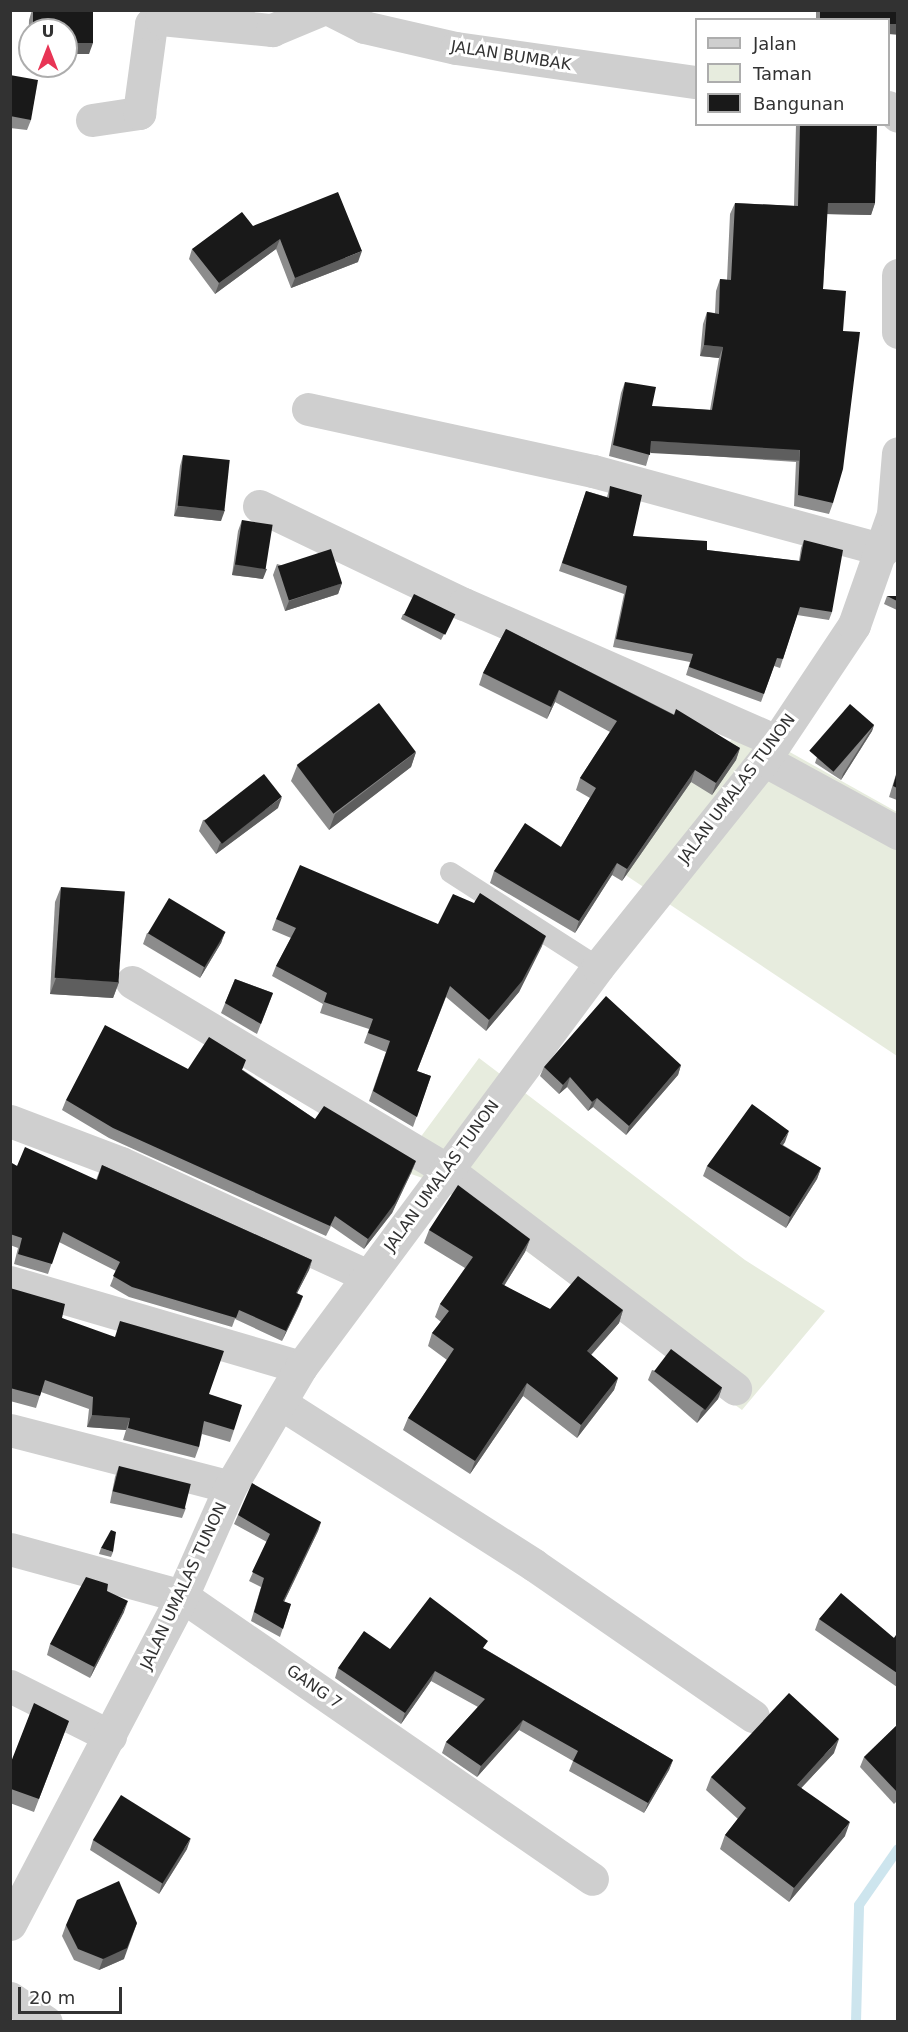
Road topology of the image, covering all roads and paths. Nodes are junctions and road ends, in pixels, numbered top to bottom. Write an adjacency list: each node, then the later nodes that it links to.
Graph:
1 (320, 10): 4 (street)
2 (332, 10): 3 (street, JALAN BUMBAK)
3 (695, 82)
4 (92, 120)
5 (897, 275): 6 (street)
6 (897, 332)
7 (308, 410): 10 (street)
8 (897, 453): 10 (street, JALAN UMALAS TUNON)
9 (259, 506): 11 (street)
10 (883, 550): 11 (street, JALAN UMALAS TUNON)
11 (770, 750): 12 (street); 14 (street, JALAN UMALAS TUNON)
12 (897, 833)
13 (450, 872): 14 (lane)
14 (597, 967): 17 (street, JALAN UMALAS TUNON)
15 (132, 982): 17 (street)
16 (10, 1121): 18 (street)
17 (447, 1169): 18 (street, JALAN UMALAS TUNON); 21 (street)
18 (368, 1276): 20 (street, JALAN UMALAS TUNON)
19 (10, 1282): 20 (street)
20 (301, 1367): 22 (street, JALAN UMALAS TUNON)
21 (735, 1388)
22 (280, 1403): 24 (street, JALAN UMALAS TUNON); 28 (street)
23 (10, 1430): 24 (street)
24 (230, 1487): 26 (street, JALAN UMALAS TUNON)
25 (10, 1549): 26 (street, GANG 7)
26 (182, 1596): 29 (street, JALAN UMALAS TUNON); 30 (street, GANG 7)
27 (10, 1686): 29 (street)
28 (753, 1716)
29 (111, 1736): 31 (street, JALAN UMALAS TUNON)
30 (592, 1879)
31 (10, 1924)
32 (10, 1998): 33 (street)
33 (46, 2022)

